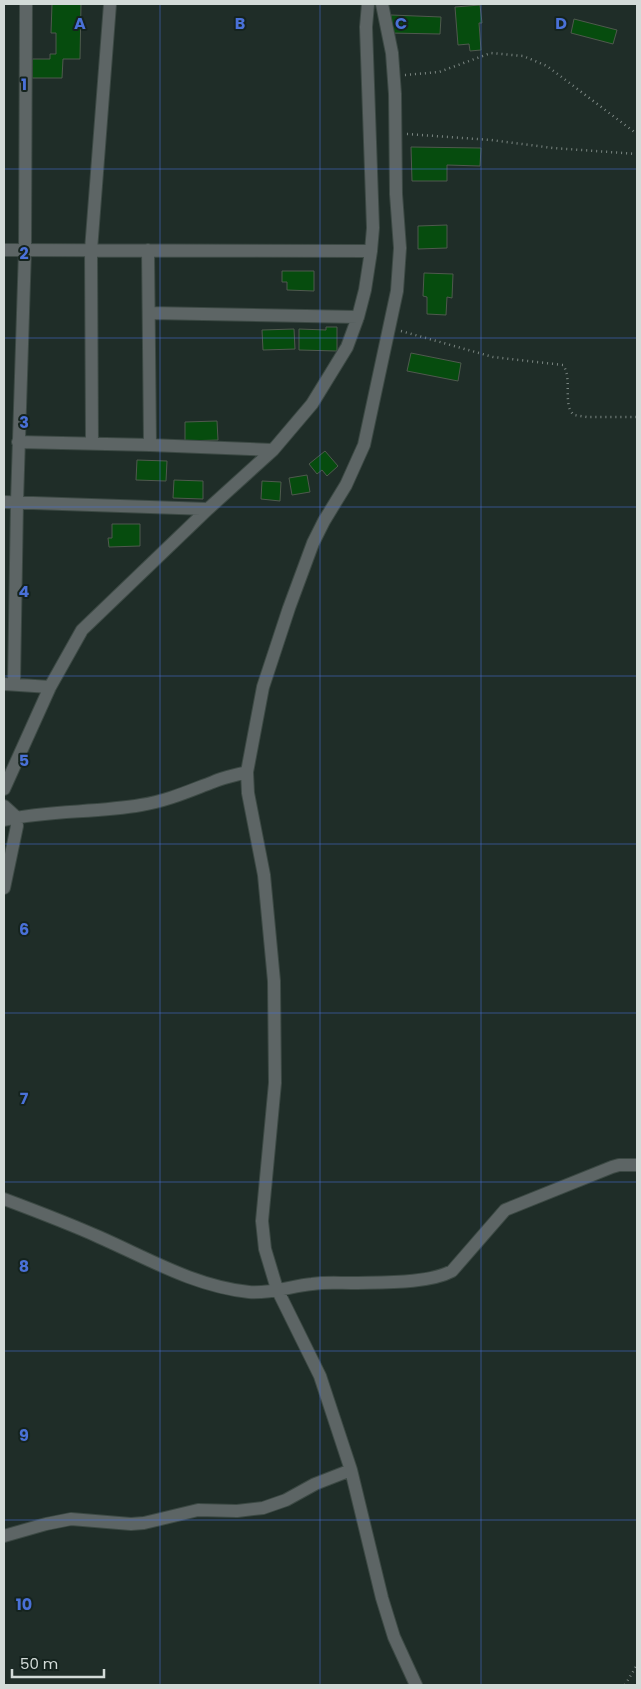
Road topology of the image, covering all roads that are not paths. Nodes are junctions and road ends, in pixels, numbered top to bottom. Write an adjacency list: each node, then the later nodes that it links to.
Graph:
1 (26, 4): 6 (street)
2 (110, 4): 7 (street)
3 (368, 4): 9 (street)
4 (382, 4): 20 (street)
5 (4, 250): 6 (street)
6 (25, 250): 7 (street); 12 (street)
7 (91, 250): 8 (street); 13 (street)
8 (148, 250): 9 (street); 10 (street)
9 (372, 251): 11 (street)
10 (150, 313): 11 (street); 14 (street)
11 (358, 317): 15 (street)
12 (18, 442): 13 (street); 16 (street)
13 (92, 444): 14 (street)
14 (150, 445): 15 (street)
15 (273, 450): 17 (street)
16 (10, 502): 17 (street); 18 (street)
17 (208, 509): 19 (street)
18 (9, 684): 19 (street)
19 (50, 687): 21 (street)
20 (247, 772): 23 (street); 27 (street)
21 (4, 789)
22 (4, 806): 23 (street)
23 (10, 819): 24 (street)
24 (4, 888)
25 (637, 1165): 27 (street)
26 (4, 1199): 27 (street)
27 (277, 1289): 28 (street)
28 (350, 1470): 29 (street); 30 (street)
29 (4, 1536)
30 (416, 1685)

